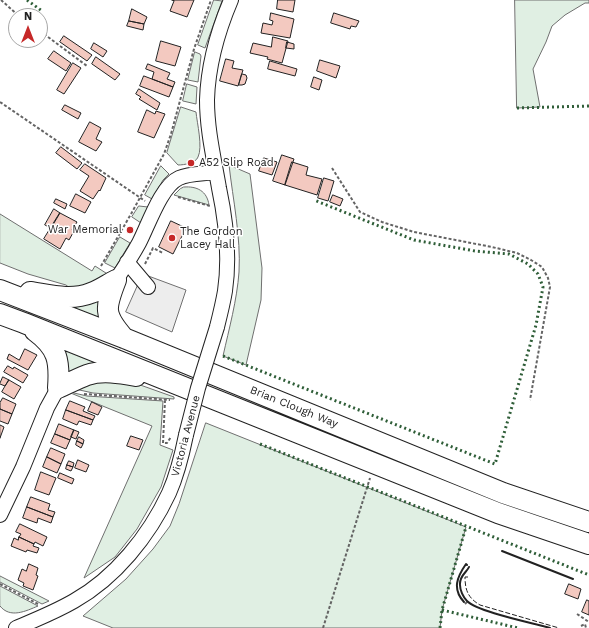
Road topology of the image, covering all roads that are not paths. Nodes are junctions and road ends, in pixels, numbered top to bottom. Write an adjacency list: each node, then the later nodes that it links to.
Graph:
1 (231, 0): 2 (street, Victoria Avenue)
2 (216, 172): 3 (street); 15 (street, Victoria Avenue, bridge)
3 (127, 262): 4 (street); 5 (street)
4 (116, 280): 6 (highway); 9 (highway)
5 (148, 288)
6 (0, 289): 9 (highway, Brian Clough Way)
7 (0, 314): 8 (highway, Brian Clough Way)
8 (24, 323): 10 (highway); 11 (highway, Brian Clough Way)
9 (124, 338): 13 (highway, Brian Clough Way)
10 (58, 388): 11 (highway); 12 (street)
11 (169, 394): 14 (highway, Brian Clough Way)
12 (0, 515)
13 (589, 522)
14 (589, 544)
15 (16, 628)

